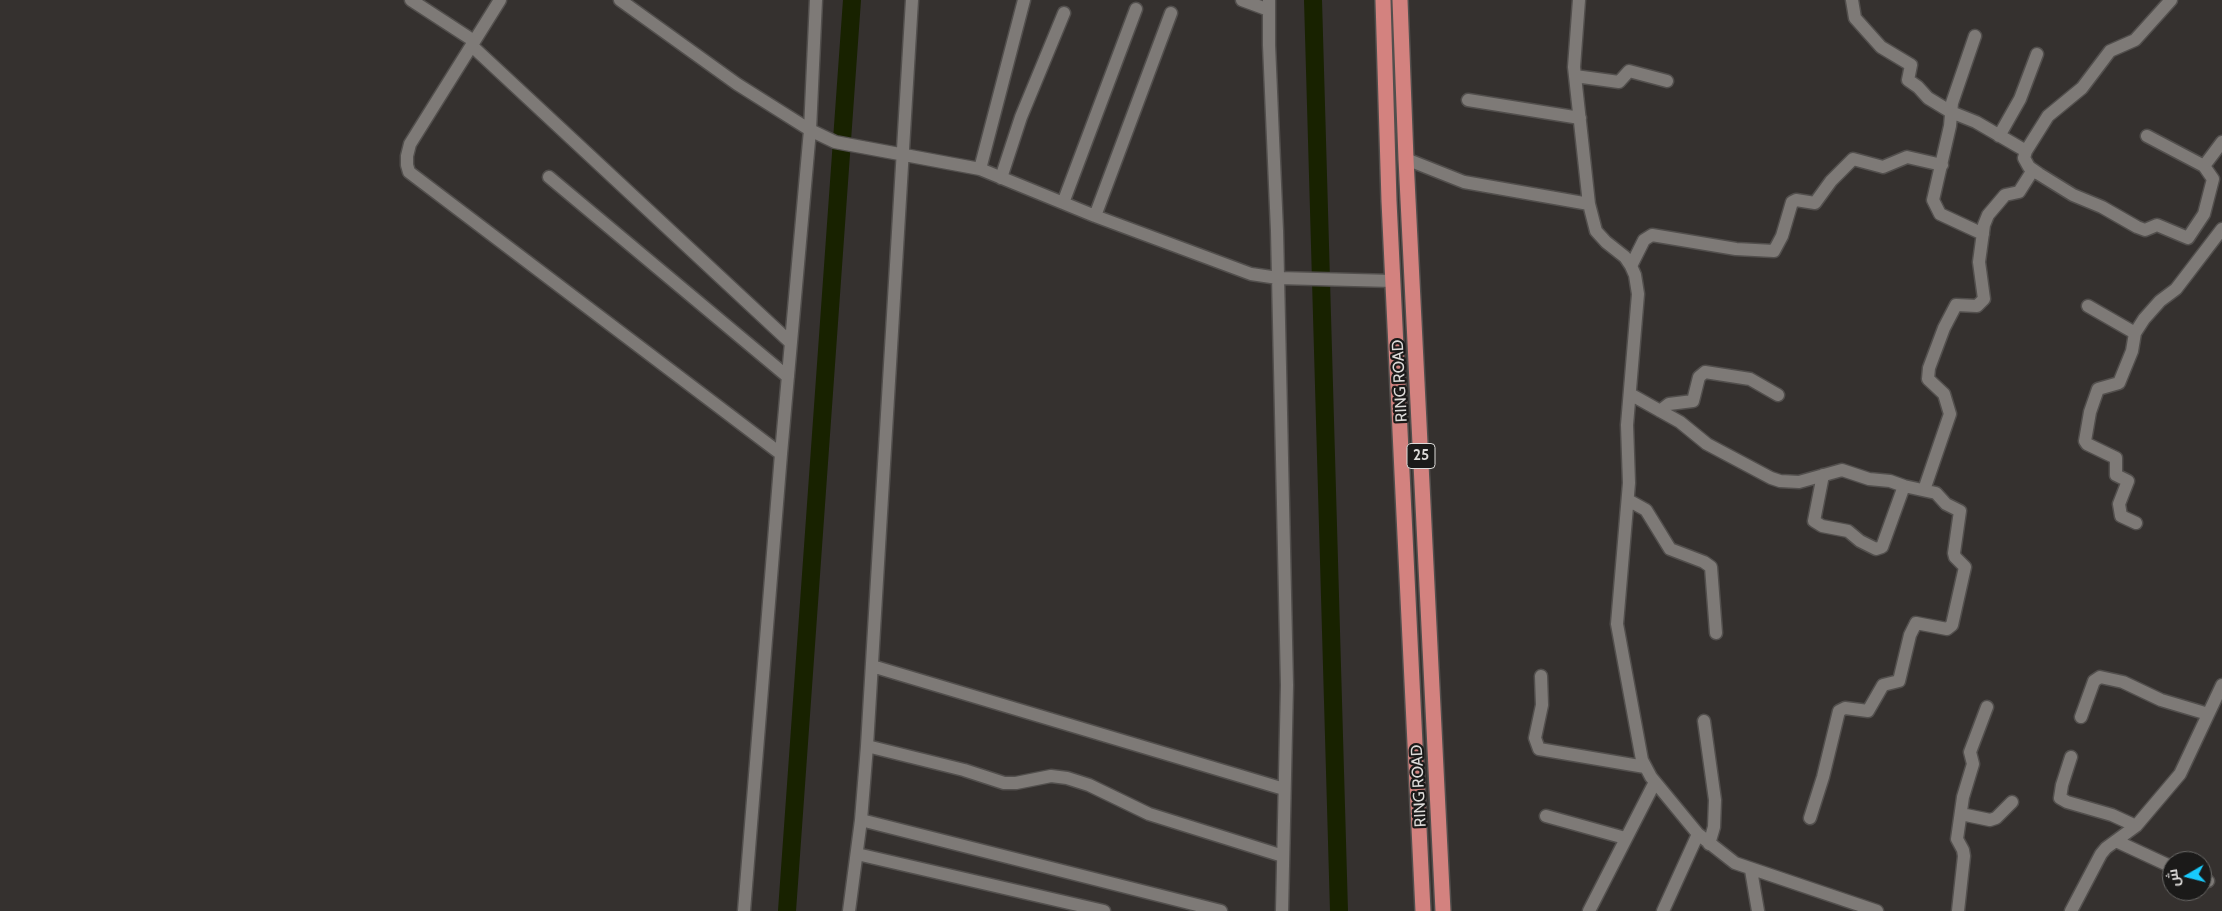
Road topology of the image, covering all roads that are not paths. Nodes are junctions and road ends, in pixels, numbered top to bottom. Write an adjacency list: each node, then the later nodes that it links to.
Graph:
1 (411, 0): 18 (street)
2 (500, 0): 18 (street)
3 (620, 0): 25 (street)
4 (816, 0): 25 (street)
5 (912, 0): 30 (street)
6 (1024, 0): 34 (street)
7 (1242, 0): 13 (street)
8 (1383, 0): 46 (highway, RING ROAD / 25)
9 (1400, 0): 31 (highway, RING ROAD / 25)
10 (1579, 0): 20 (street)
11 (1852, 0): 23 (street)
12 (2171, 0): 29 (street)
13 (1269, 5): 45 (street)
14 (1136, 9): 38 (street)
15 (1064, 13): 37 (street)
16 (1171, 13): 40 (street)
17 (1975, 36): 23 (street)
18 (473, 43): 49 (street); 54 (street)
19 (2038, 54): 26 (street)
20 (1575, 76): 21 (street); 24 (street)
21 (1667, 81)
22 (1468, 100): 24 (street)
23 (1951, 112): 26 (street); 32 (street)
24 (1580, 118): 39 (street)
25 (810, 130): 30 (street); 49 (street)
26 (1999, 136): 29 (street)
27 (2147, 136): 33 (street)
28 (2222, 142): 33 (street)
29 (2026, 151): 35 (street)
30 (903, 154): 34 (street); 61 (street)
31 (1406, 159): 39 (street); 93 (highway, RING ROAD / 25)
32 (1942, 165): 43 (street); 44 (street)
33 (2204, 166): 41 (street)
34 (980, 169): 37 (street)
35 (2033, 170): 41 (street); 43 (street)
36 (549, 177): 50 (street)
37 (1001, 178): 38 (street)
38 (1063, 203): 40 (street)
39 (1589, 204): 44 (street)
40 (1095, 216): 45 (street)
41 (2202, 218): 42 (street)
42 (2222, 229): 48 (street)
43 (1983, 234): 57 (street)
44 (1631, 266): 51 (street)
45 (1278, 278): 46 (street); 72 (street)
46 (1393, 281): 92 (highway, RING ROAD / 25)
47 (2088, 306): 48 (street)
48 (2135, 332): 59 (street)
49 (791, 343): 50 (street)
50 (788, 377): 54 (street)
51 (1630, 394): 53 (street); 58 (street)
52 (1778, 394): 53 (street)
53 (1660, 411): 55 (street)
54 (781, 454): 87 (street)
55 (1823, 476): 56 (street); 56 (street)
56 (1904, 486): 57 (street)
57 (1924, 490): 76 (street)
58 (1628, 500): 60 (street); 70 (street)
59 (2136, 523)
60 (1716, 633)
61 (872, 666): 68 (street); 72 (street)
62 (1541, 676): 70 (street)
63 (2222, 685): 65 (street)
64 (1986, 707): 74 (street)
65 (2208, 714): 66 (street); 78 (street)
66 (2081, 717)
67 (1704, 722): 82 (street)
68 (867, 746): 77 (street); 84 (street)
69 (2070, 757): 78 (street)
70 (1645, 767): 71 (street)
71 (1655, 782): 79 (street); 80 (street)
72 (1284, 789): 84 (street)
73 (2012, 802): 74 (street)
74 (1961, 814): 98 (street)
75 (1546, 816): 80 (street)
76 (1810, 818)
77 (861, 820): 83 (street); 90 (street)
78 (2136, 826): 81 (street)
79 (1698, 834): 82 (street); 95 (street)
80 (1625, 838): 94 (street)
81 (2116, 841): 85 (street); 99 (street)
82 (1709, 844): 86 (street)
83 (857, 854): 88 (street); 89 (street)
84 (1283, 856): 91 (street)
85 (2162, 862)
86 (1751, 870): 96 (street); 97 (street)
87 (744, 911)
88 (849, 911)
89 (1104, 911)
90 (1222, 911)
91 (1282, 911)
92 (1424, 911)
93 (1443, 911)
94 (1589, 911)
95 (1663, 911)
96 (1758, 911)
97 (1877, 911)
98 (1958, 911)
99 (2071, 911)

